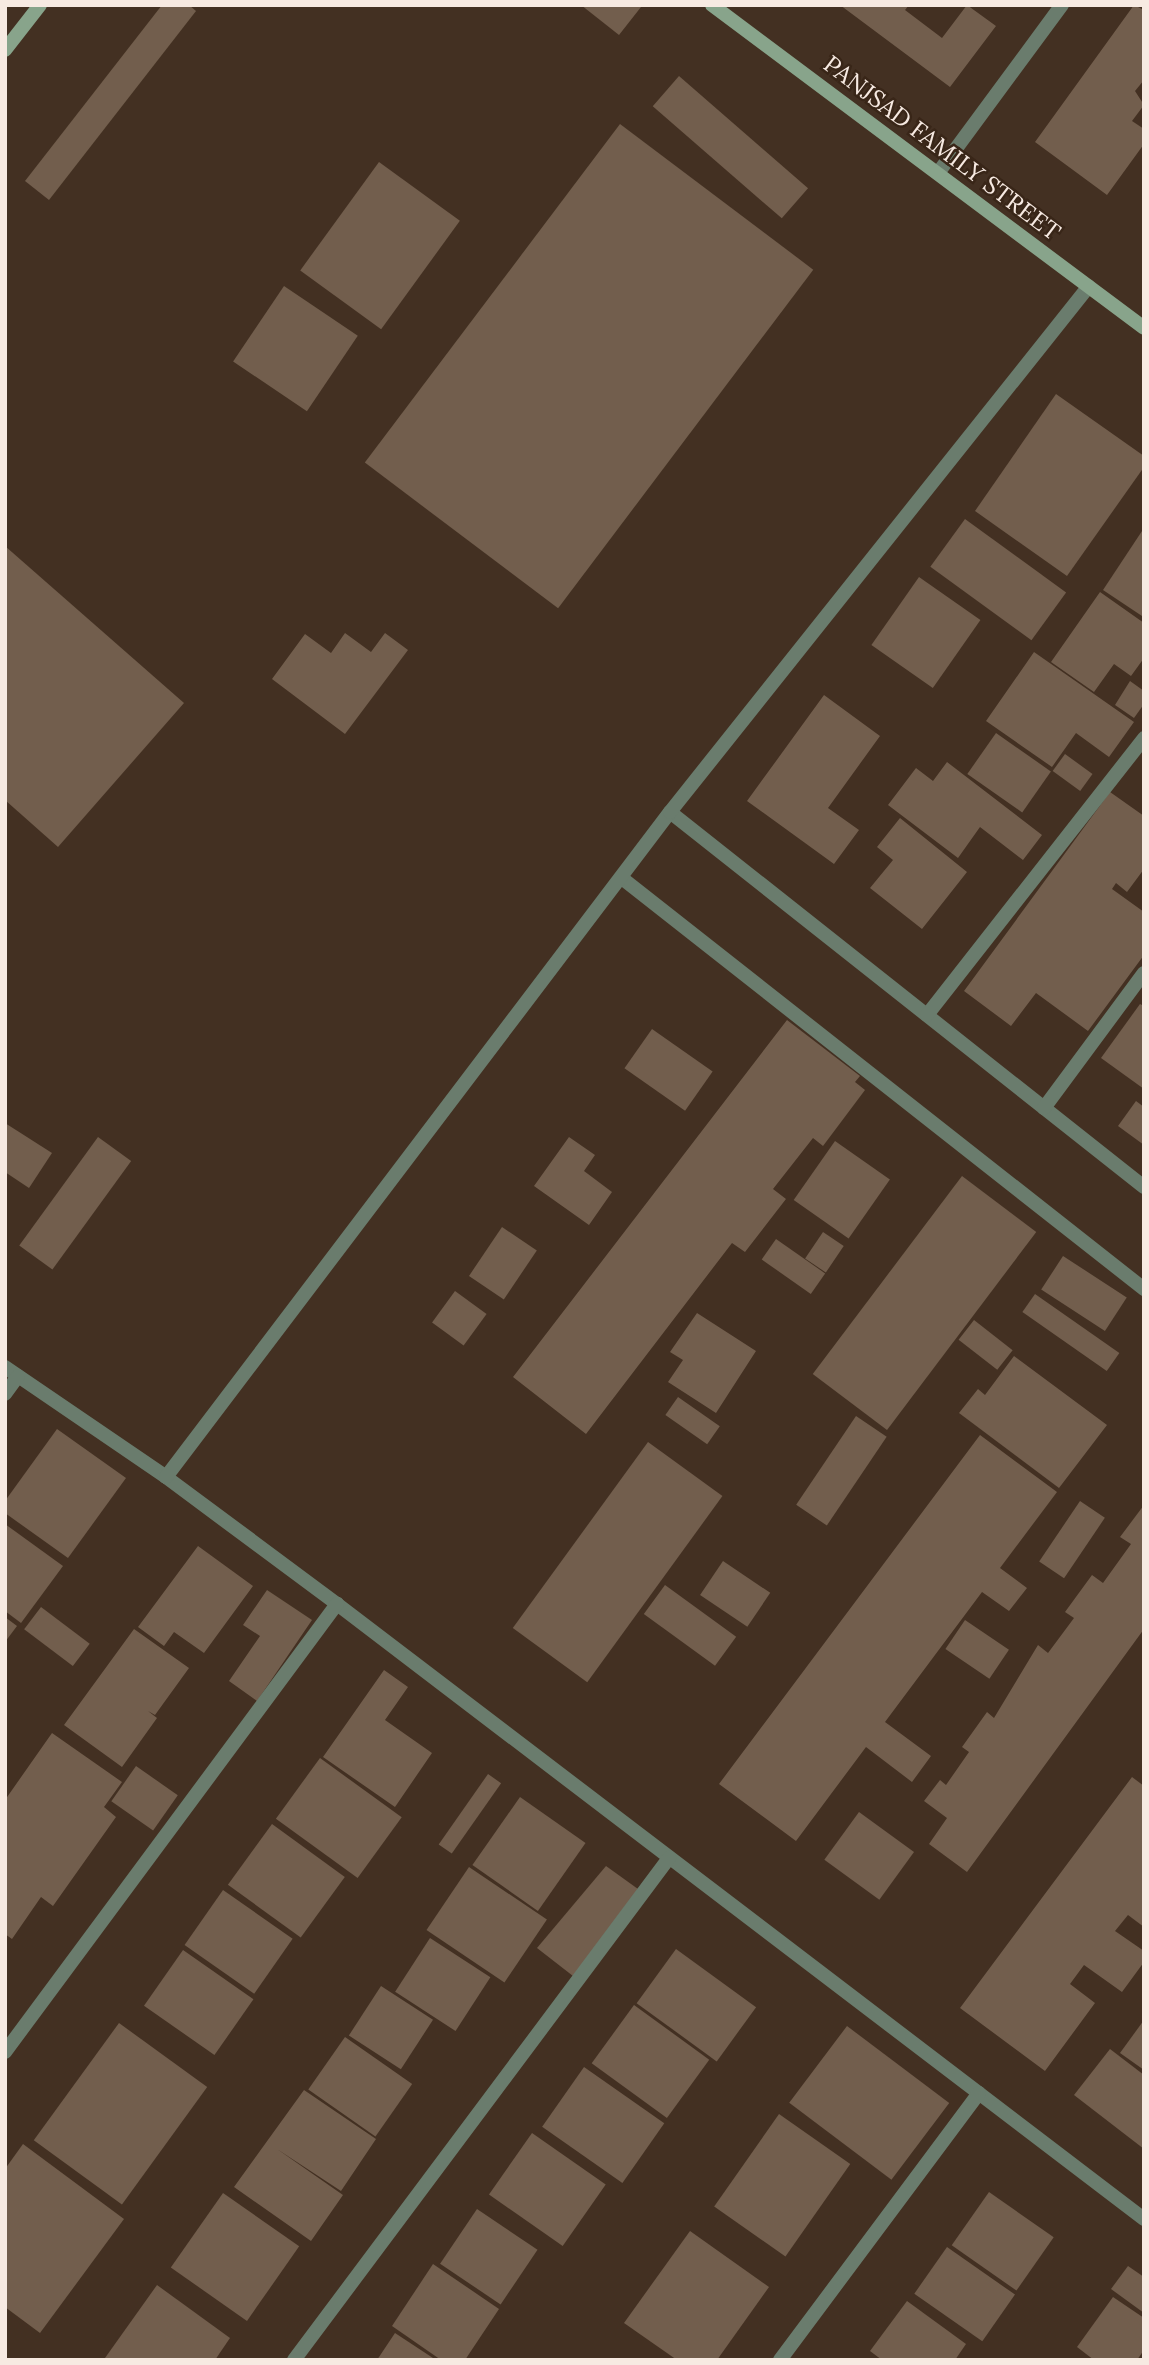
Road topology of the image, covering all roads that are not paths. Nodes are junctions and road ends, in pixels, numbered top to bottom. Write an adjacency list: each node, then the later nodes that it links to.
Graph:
1 (40, 5): 4 (main road)
2 (712, 5): 5 (main road, PANJSAD FAMILY STREET)
3 (1062, 5): 5 (street)
4 (5, 50)
5 (938, 173): 6 (main road, PANJSAD FAMILY STREET)
6 (1089, 286): 7 (main road, PANJSAD FAMILY STREET); 9 (street)
7 (1144, 328)
8 (1144, 738): 12 (street)
9 (670, 812): 10 (street); 12 (street)
10 (623, 879): 15 (street); 19 (street)
11 (1144, 973): 13 (street)
12 (927, 1015): 13 (street)
13 (1044, 1108): 14 (street)
14 (1144, 1186)
15 (1144, 1289)
16 (5, 1367): 17 (street)
17 (18, 1376): 18 (street); 19 (street)
18 (5, 1394)
19 (166, 1477): 20 (street)
20 (337, 1604): 21 (street); 22 (street)
21 (669, 1858): 23 (street); 25 (street)
22 (5, 2052)
23 (979, 2093): 24 (street); 26 (street)
24 (1144, 2219)
25 (294, 2360)
26 (779, 2360)

